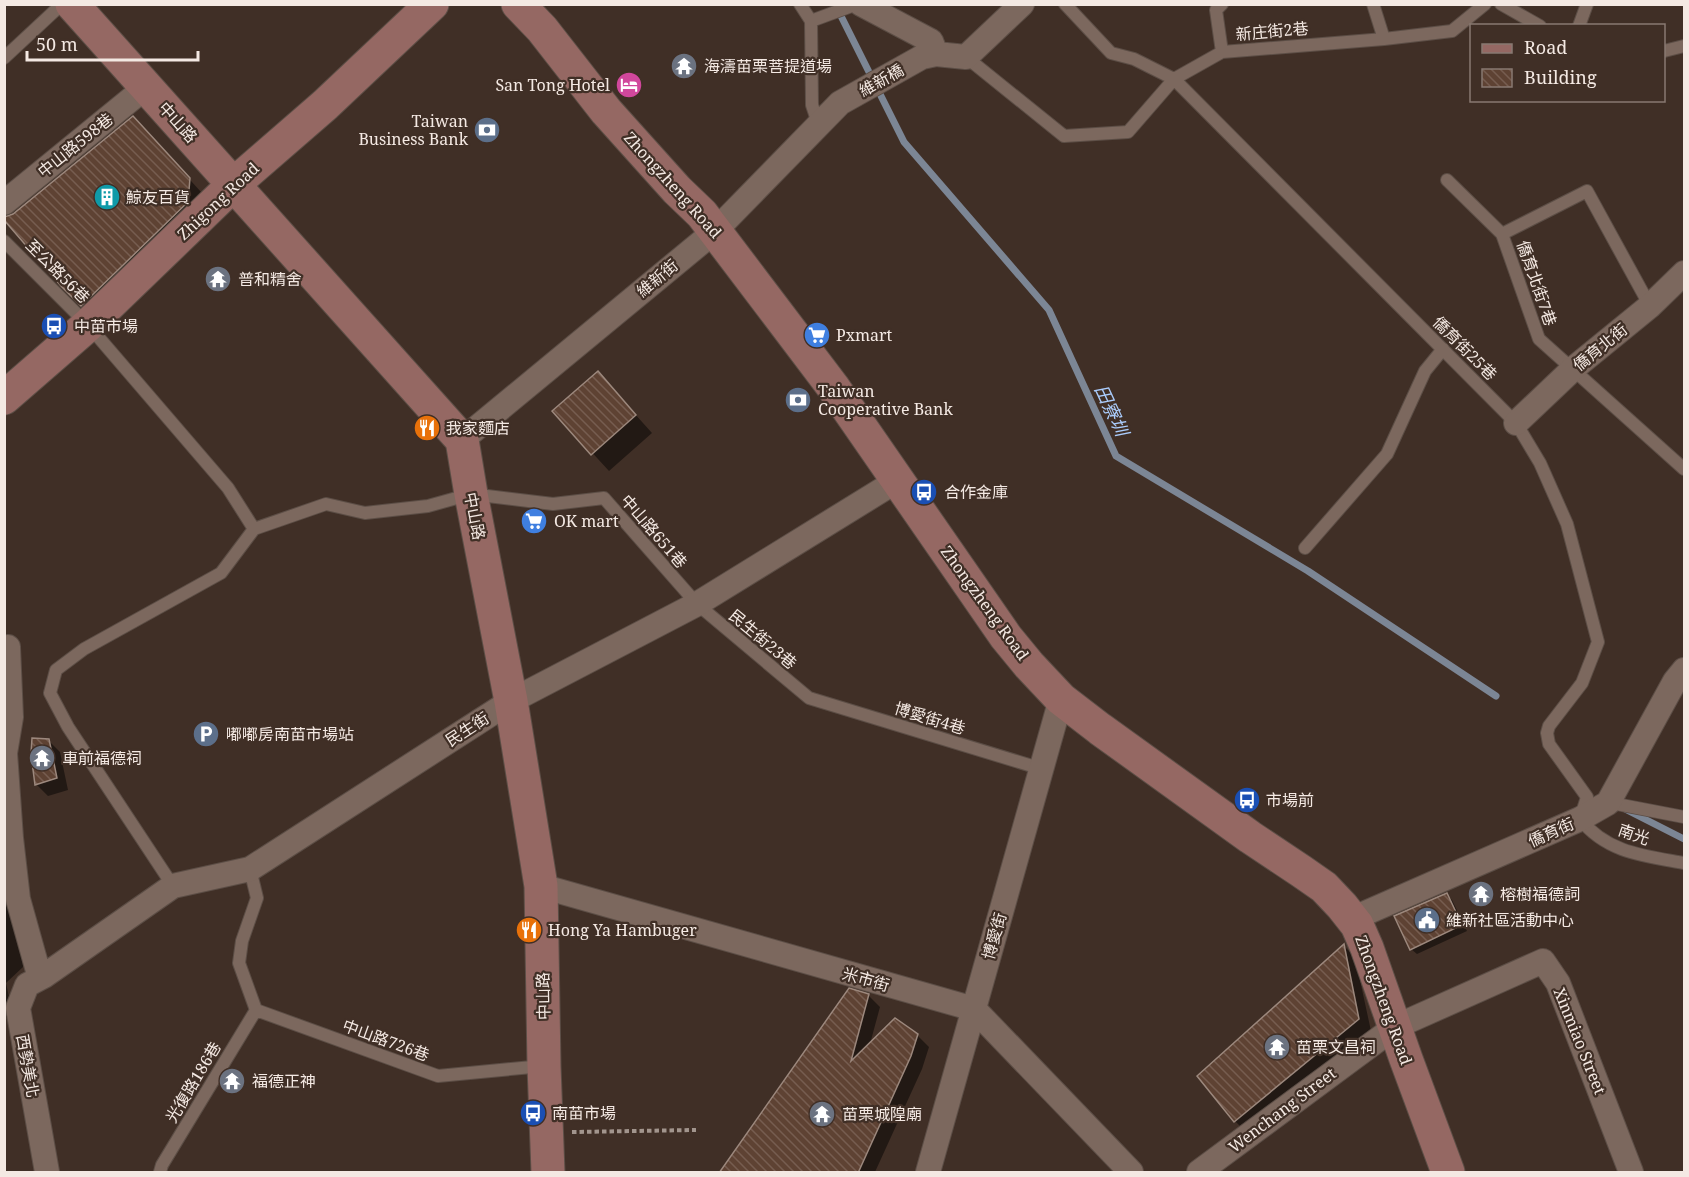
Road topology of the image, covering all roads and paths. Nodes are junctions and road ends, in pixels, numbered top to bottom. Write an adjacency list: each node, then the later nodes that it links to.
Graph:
1 (62, 4): 23 (lane)
2 (72, 4): 25 (street, 中山路)
3 (432, 4): 29 (street, Zhigong Road)
4 (518, 4): 31 (street, Zhongzheng Road)
5 (800, 4): 14 (lane)
6 (859, 4): 14 (lane); 21 (street)
7 (1022, 4): 22 (street)
8 (1065, 4): 24 (lane, 僑育街25巷)
9 (1222, 4): 20 (lane)
10 (1372, 4): 17 (lane)
11 (1485, 4): 17 (lane, 新庄街2巷)
12 (1501, 4): 15 (lane)
13 (1587, 4): 16 (lane)
14 (811, 21): 27 (lane)
15 (1536, 24)
16 (1580, 24)
17 (1384, 39): 20 (lane, 新庄街2巷)
18 (1684, 46): 19 (lane)
19 (1665, 51)
20 (1222, 52): 24 (lane, 新庄街2巷)
21 (929, 55): 22 (street); 26 (street, 維新橋)
22 (966, 57): 24 (lane, 新庄街2巷)
23 (4, 58)
24 (1174, 79): 37 (lane, 僑育街25巷)
25 (146, 87): 29 (street, 中山路); 30 (street, 中山路598巷)
26 (840, 103): 27 (street, 維新街)
27 (819, 123): 31 (street, 維新街)
28 (1447, 180): 32 (lane, 僑育北街7巷)
29 (234, 184): 36 (street, Zhigong Road); 41 (street, 中山路)
30 (4, 203)
31 (715, 231): 41 (street, 維新街); 43 (street, Zhongzheng Road)
32 (1502, 234): 35 (lane); 38 (lane, 僑育北街7巷)
33 (4, 241): 36 (lane, 至公路56巷)
34 (1684, 273): 35 (street, 僑育北街)
35 (1650, 306): 38 (street, 僑育北街)
36 (88, 325): 39 (street, Zhigong Road); 45 (lane, 至公路56巷)
37 (1443, 349): 40 (lane, 僑育街25巷); 46 (lane)
38 (1574, 368): 40 (street, 僑育北街); 42 (lane, 僑育北街7巷)
39 (4, 398)
40 (1516, 423): 54 (lane, 僑育街25巷)
41 (462, 440): 44 (street, 中山路)
42 (1684, 469)
43 (898, 480): 47 (street, 民生街); 51 (street, Zhongzheng Road)
44 (471, 494): 45 (lane); 47 (lane, 中山路651巷); 52 (street, 中山路)
45 (254, 529): 58 (lane)
46 (1305, 548)
47 (697, 604): 50 (lane, 民生街23巷); 52 (street, 民生街)
48 (8, 647): 61 (street)
49 (1681, 678): 54 (street)
50 (809, 698): 53 (lane, 博愛街4巷)
51 (1061, 699): 53 (street, 博愛街); 60 (street, Zhongzheng Road)
52 (511, 701): 57 (street, 民生街); 59 (street, 中山路)
53 (1042, 769): 62 (street, 博愛街)
54 (1592, 806): 55 (lane); 56 (lane, 南光); 60 (street, 僑育街)
55 (1684, 817)
56 (1684, 863)
57 (250, 869): 58 (street, 民生街); 63 (lane)
58 (173, 886): 61 (street, 民生街)
59 (541, 886): 62 (street, 米市街); 66 (street, 中山路)
60 (1352, 919): 65 (street, Zhongzheng Road)
61 (40, 978): 64 (street, 西勢美北)
62 (974, 1009): 72 (street, 博愛街); 73 (street)
63 (256, 1010): 66 (lane, 中山路726巷); 70 (lane, 光復路186巷)
64 (12, 1025): 69 (street, 西勢美北)
65 (1395, 1027): 74 (street, Wenchang Street); 75 (street, Zhongzheng Road); 76 (street, Xinmiao Street)
66 (544, 1066): 68 (street, 中山路)
67 (696, 1130): 68 (path)
68 (547, 1133): 71 (street, 中山路)
69 (47, 1173)
70 (160, 1173)
71 (548, 1173)
72 (928, 1173)
73 (1131, 1173)
74 (1199, 1173)
75 (1448, 1173)
76 (1631, 1173)

